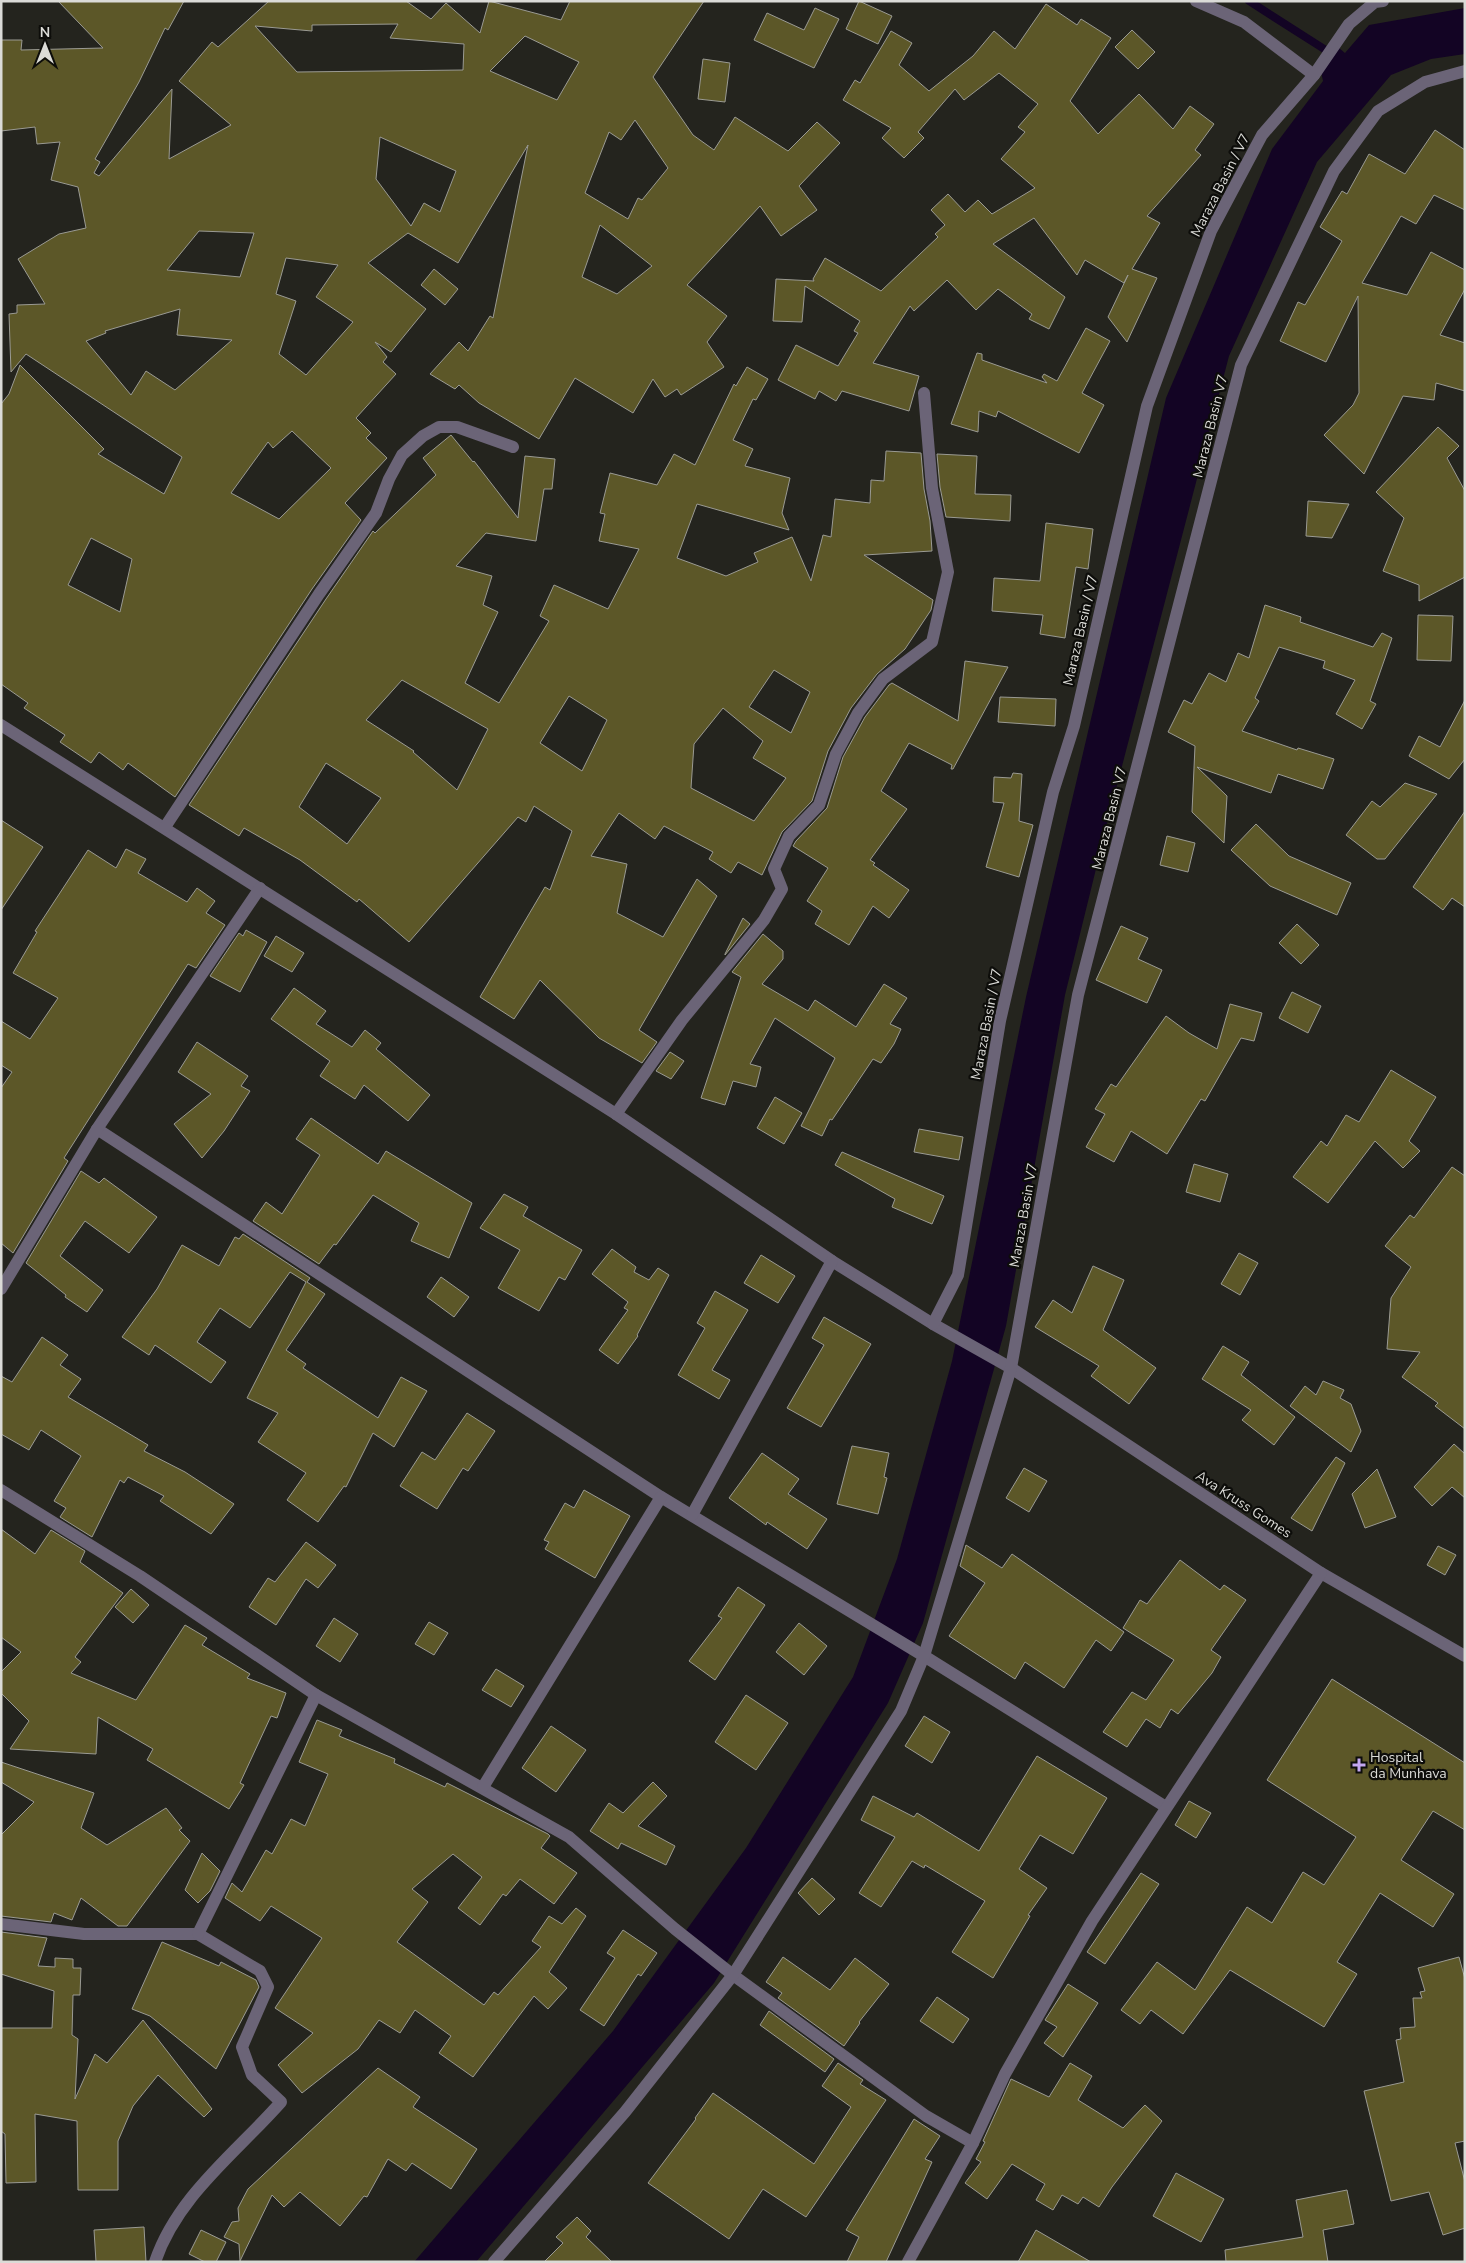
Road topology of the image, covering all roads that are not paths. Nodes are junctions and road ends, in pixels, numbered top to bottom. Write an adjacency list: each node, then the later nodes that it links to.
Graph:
1 (1196, 1): 4 (street)
2 (1383, 1): 4 (street, Maraza Basin / V7)
3 (1465, 71): 15 (street, Maraza Basin V7)
4 (1314, 75): 14 (street, Maraza Basin / V7)
5 (924, 393): 10 (street)
6 (513, 447): 8 (street)
7 (1, 725): 8 (street, Ava Kruss Gomes)
8 (165, 828): 9 (street, Ava Kruss Gomes)
9 (260, 888): 10 (street, Ava Kruss Gomes); 11 (street)
10 (616, 1114): 12 (street, Ava Kruss Gomes)
11 (97, 1129): 13 (street); 17 (street)
12 (832, 1261): 14 (street, Ava Kruss Gomes); 18 (street)
13 (1, 1289)
14 (933, 1324): 15 (street, Ava Kruss Gomes)
15 (1011, 1368): 19 (street, Ava Kruss Gomes); 20 (street, Maraza Basin V7)
16 (1, 1490): 22 (street)
17 (662, 1497): 18 (street); 23 (street)
18 (692, 1515): 20 (street)
19 (1321, 1572): 21 (street, Ava Kruss Gomes); 24 (street)
20 (924, 1656): 24 (street); 27 (street, Maraza Basin V7)
21 (1465, 1656)
22 (316, 1695): 23 (street); 26 (street)
23 (483, 1787): 27 (street)
24 (1166, 1807): 28 (street)
25 (1, 1924): 26 (street)
26 (198, 1934): 29 (street)
27 (733, 1975): 28 (street); 30 (street, Maraza Basin V7)
28 (973, 2143): 31 (street)
29 (155, 2262)
30 (494, 2262)
31 (908, 2262)

